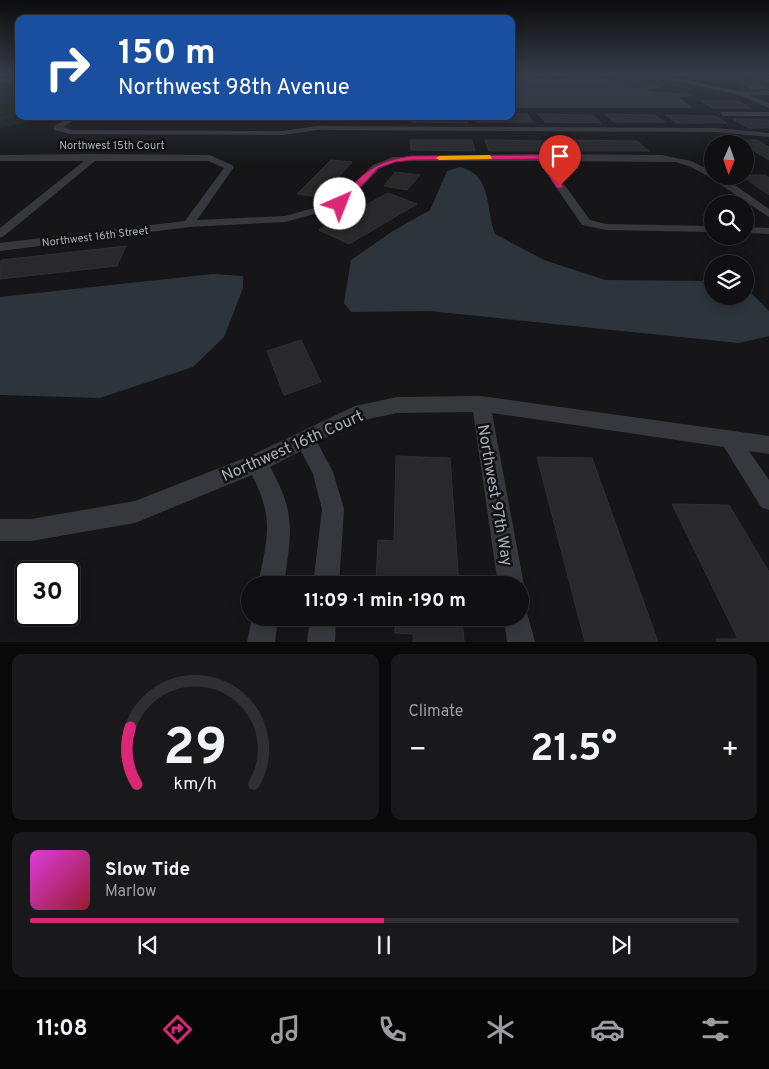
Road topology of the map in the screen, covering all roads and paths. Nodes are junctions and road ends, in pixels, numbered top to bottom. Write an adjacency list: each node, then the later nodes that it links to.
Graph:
1 (15, 114): 4 (path)
2 (723, 114): 3 (street)
3 (769, 114)
4 (0, 120)
5 (71, 120): 7 (street)
6 (317, 120): 7 (street)
7 (317, 128): 8 (street)
8 (769, 135)
9 (94, 157): 11 (street, Northwest 15th Court); 15 (street, Northwest 15th Court); 19 (street)
10 (540, 157): 12 (street); 15 (street); 16 (street)
11 (0, 158)
12 (704, 169)
13 (728, 185): 14 (street)
14 (769, 214)
15 (189, 224): 20 (street, Northwest 16th Street)
16 (704, 230)
17 (754, 230): 18 (street)
18 (769, 231)
19 (0, 234)
20 (0, 247)
21 (481, 404): 22 (street, Northwest 16th Court); 23 (street, Northwest 16th Court); 30 (street, Northwest 97th Way)
22 (729, 438): 24 (street, Northwest 16th Court); 26 (street)
23 (306, 439): 25 (street, Northwest 16th Court); 29 (street)
24 (769, 445)
25 (257, 463): 27 (street, Northwest 16th Court); 28 (street)
26 (769, 499)
27 (0, 530)
28 (272, 576)
29 (327, 576)
30 (510, 576)
31 (264, 626): 34 (street)
32 (322, 626): 35 (street)
33 (518, 626): 36 (street)
34 (261, 642)
35 (321, 642)
36 (521, 642)

